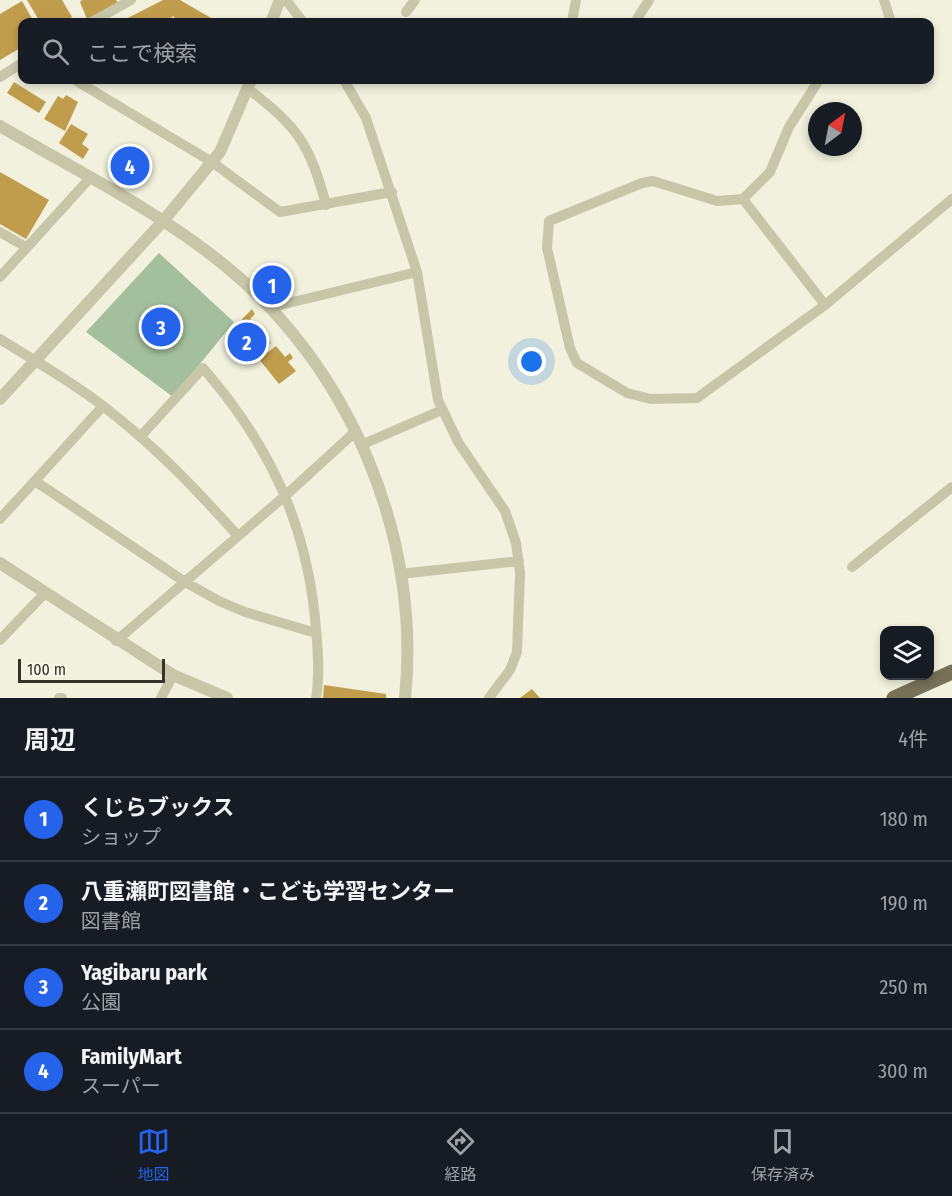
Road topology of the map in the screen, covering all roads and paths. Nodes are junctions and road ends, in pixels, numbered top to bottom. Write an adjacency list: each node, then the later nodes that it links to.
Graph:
1 (131, 0): 9 (street)
2 (280, 0): 10 (street)
3 (286, 0): 11 (street)
4 (416, 0): 8 (street)
5 (576, 0): 12 (street)
6 (649, 0): 13 (street)
7 (884, 0): 14 (street)
8 (406, 12)
9 (99, 18)
10 (273, 18)
11 (300, 18)
12 (573, 18)
13 (638, 18)
14 (890, 18)
15 (18, 66): 16 (street)
16 (0, 77)
17 (82, 84): 22 (street)
18 (249, 84): 22 (street); 27 (street)
19 (346, 84): 24 (street)
20 (816, 84): 25 (street)
21 (0, 126): 23 (street)
22 (212, 162): 27 (street); 28 (street)
23 (90, 178): 28 (street); 30 (street)
24 (392, 192): 27 (street); 31 (street)
25 (743, 199): 33 (street); 33 (street)
26 (952, 200): 33 (street)
27 (326, 205)
28 (164, 220): 34 (street); 36 (street)
29 (0, 232): 30 (street)
30 (27, 247): 32 (street)
31 (417, 272): 34 (street); 39 (street)
32 (0, 277)
33 (825, 305)
34 (272, 307): 40 (street)
35 (0, 339): 36 (street)
36 (35, 361): 37 (street); 38 (street)
37 (0, 399)
38 (103, 406): 41 (street); 43 (street)
39 (442, 410): 42 (street); 48 (street)
40 (355, 432): 42 (street); 45 (street)
41 (141, 436): 45 (street); 47 (street)
42 (361, 445): 51 (street)
43 (35, 481): 46 (street); 52 (street)
44 (952, 487): 50 (street)
45 (286, 495): 47 (street); 54 (street)
46 (0, 519)
47 (238, 536): 52 (street)
48 (519, 561): 51 (street); 63 (street)
49 (0, 563): 53 (street)
50 (852, 567)
51 (400, 574): 62 (street)
52 (185, 582): 54 (street); 56 (street)
53 (44, 594): 55 (street); 56 (street)
54 (316, 633): 61 (street)
55 (0, 640)
56 (116, 641): 58 (street)
57 (952, 672): 64 (main road)
58 (172, 675): 59 (street); 60 (street)
59 (160, 698)
60 (227, 698)
61 (316, 698)
62 (405, 698)
63 (489, 698)
64 (894, 698)

